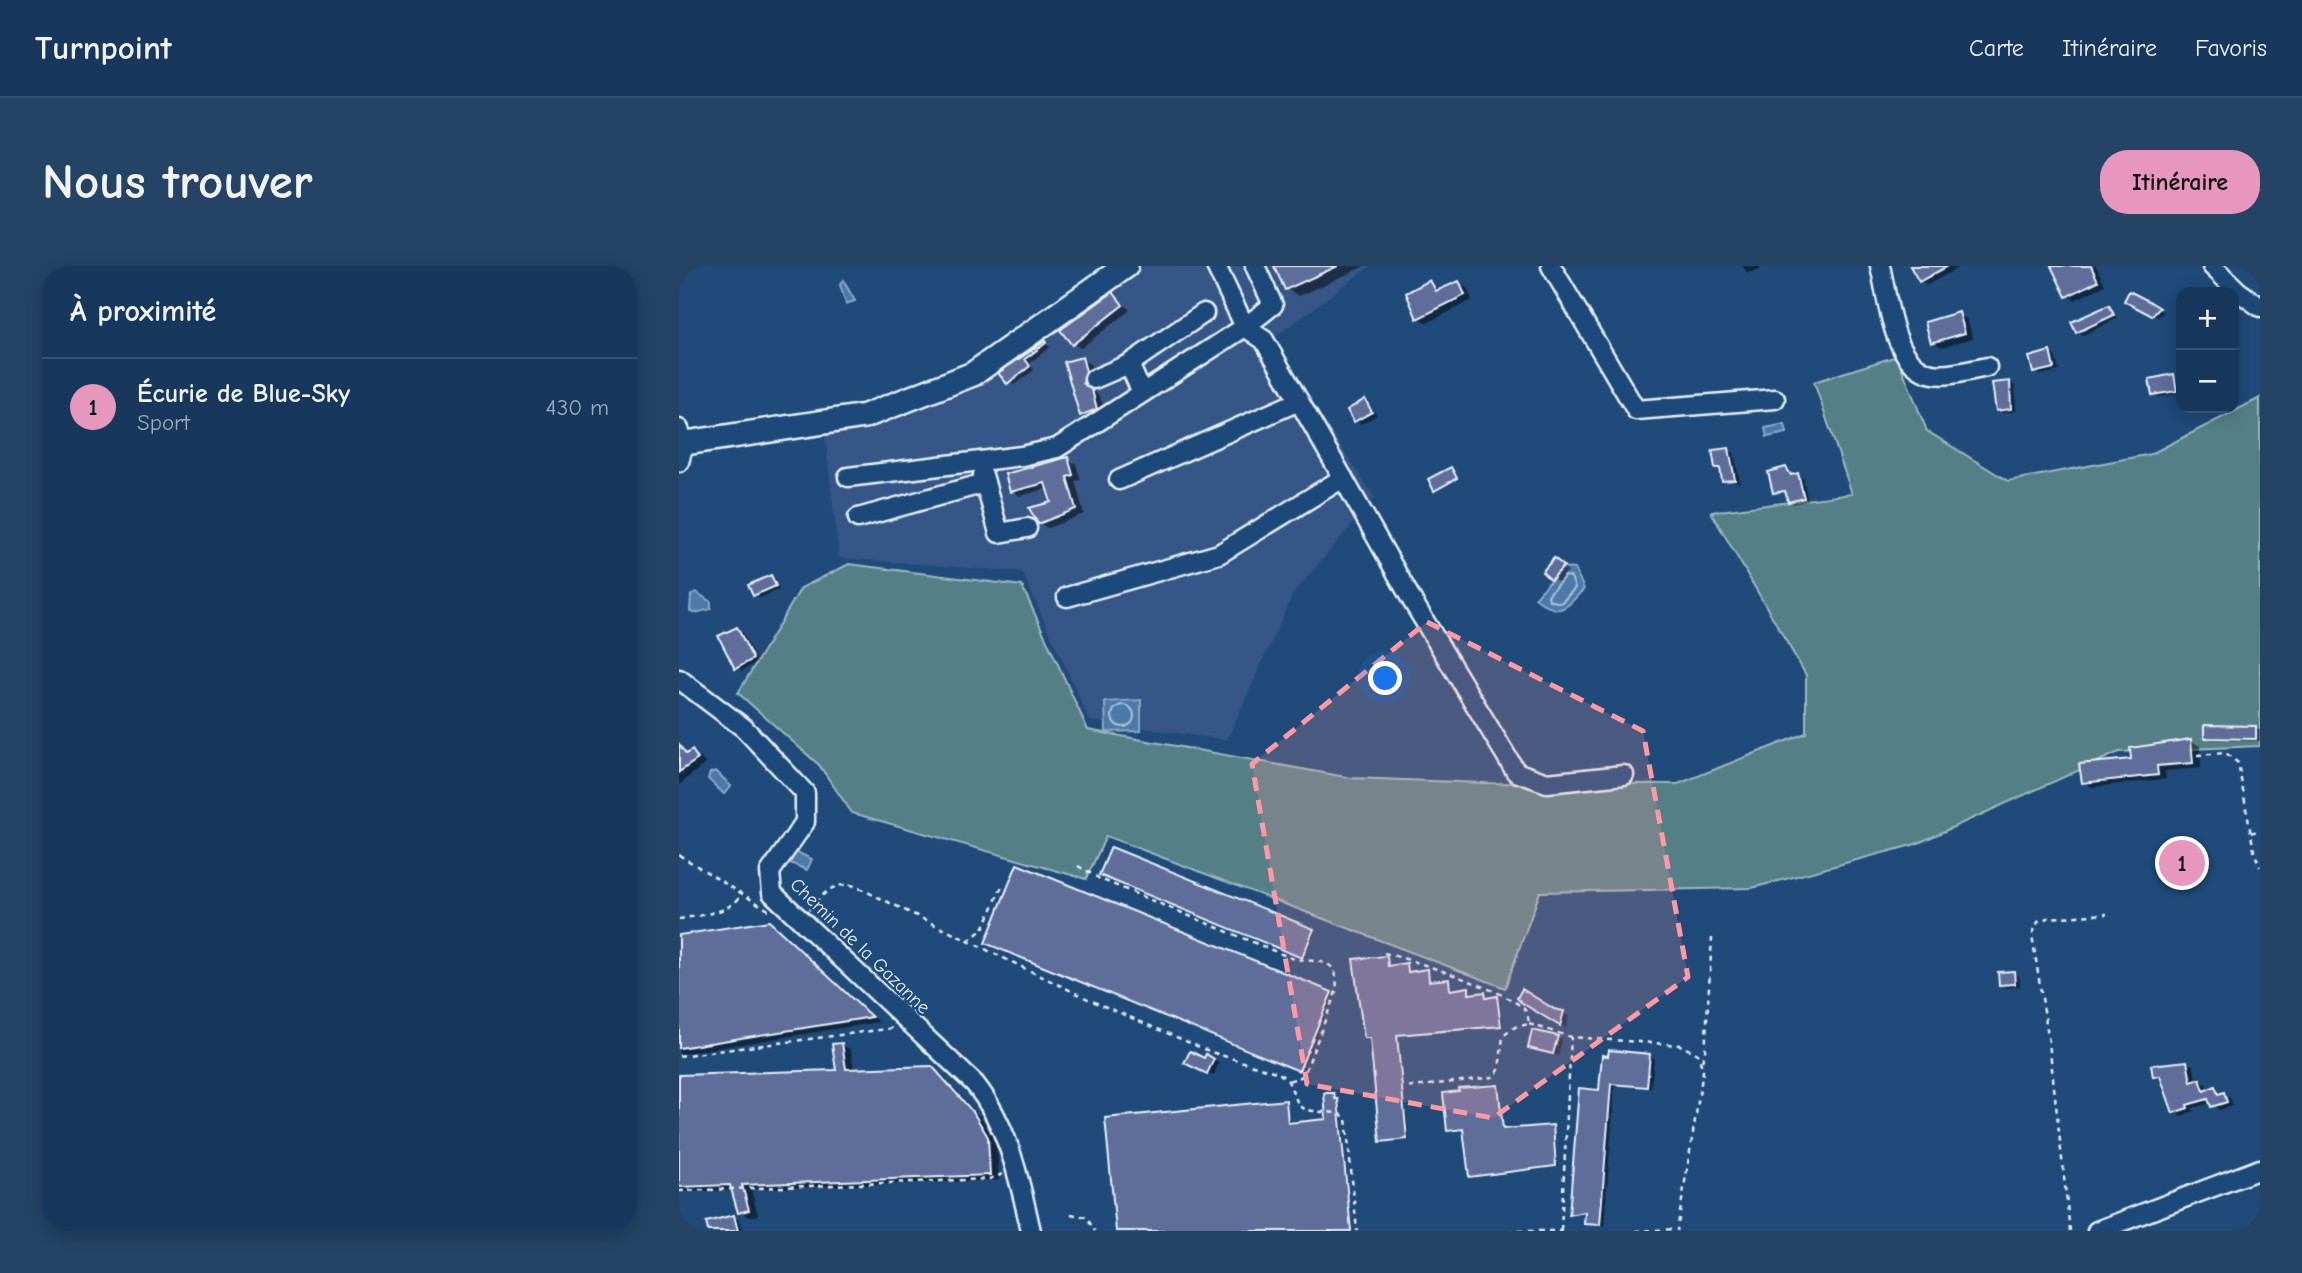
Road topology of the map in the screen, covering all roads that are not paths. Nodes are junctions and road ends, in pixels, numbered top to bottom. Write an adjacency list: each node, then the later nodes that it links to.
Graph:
1 (1126, 266): 16 (main road)
2 (1216, 266): 9 (street)
3 (1255, 266): 9 (street)
4 (1551, 266): 14 (street)
5 (1880, 266): 11 (street)
6 (2212, 266): 7 (street)
7 (2260, 307)
8 (1205, 313): 10 (street)
9 (1245, 327): 13 (street); 15 (street)
10 (1129, 364): 12 (street); 13 (street)
11 (1987, 368)
12 (1094, 379)
13 (1142, 393): 17 (street)
14 (1775, 399)
15 (1299, 401): 19 (street); 20 (street)
16 (680, 445)
17 (979, 461): 18 (street); 21 (street)
18 (848, 477)
19 (1343, 478): 24 (street); 26 (street)
20 (1119, 480)
21 (985, 483): 22 (street); 23 (street)
22 (858, 518)
23 (1027, 528)
24 (1067, 597)
25 (679, 680): 28 (street, Chemin de la Gazanne)
26 (1625, 775)
27 (2260, 1169): 29 (street)
28 (1031, 1231)
29 (2097, 1231)

